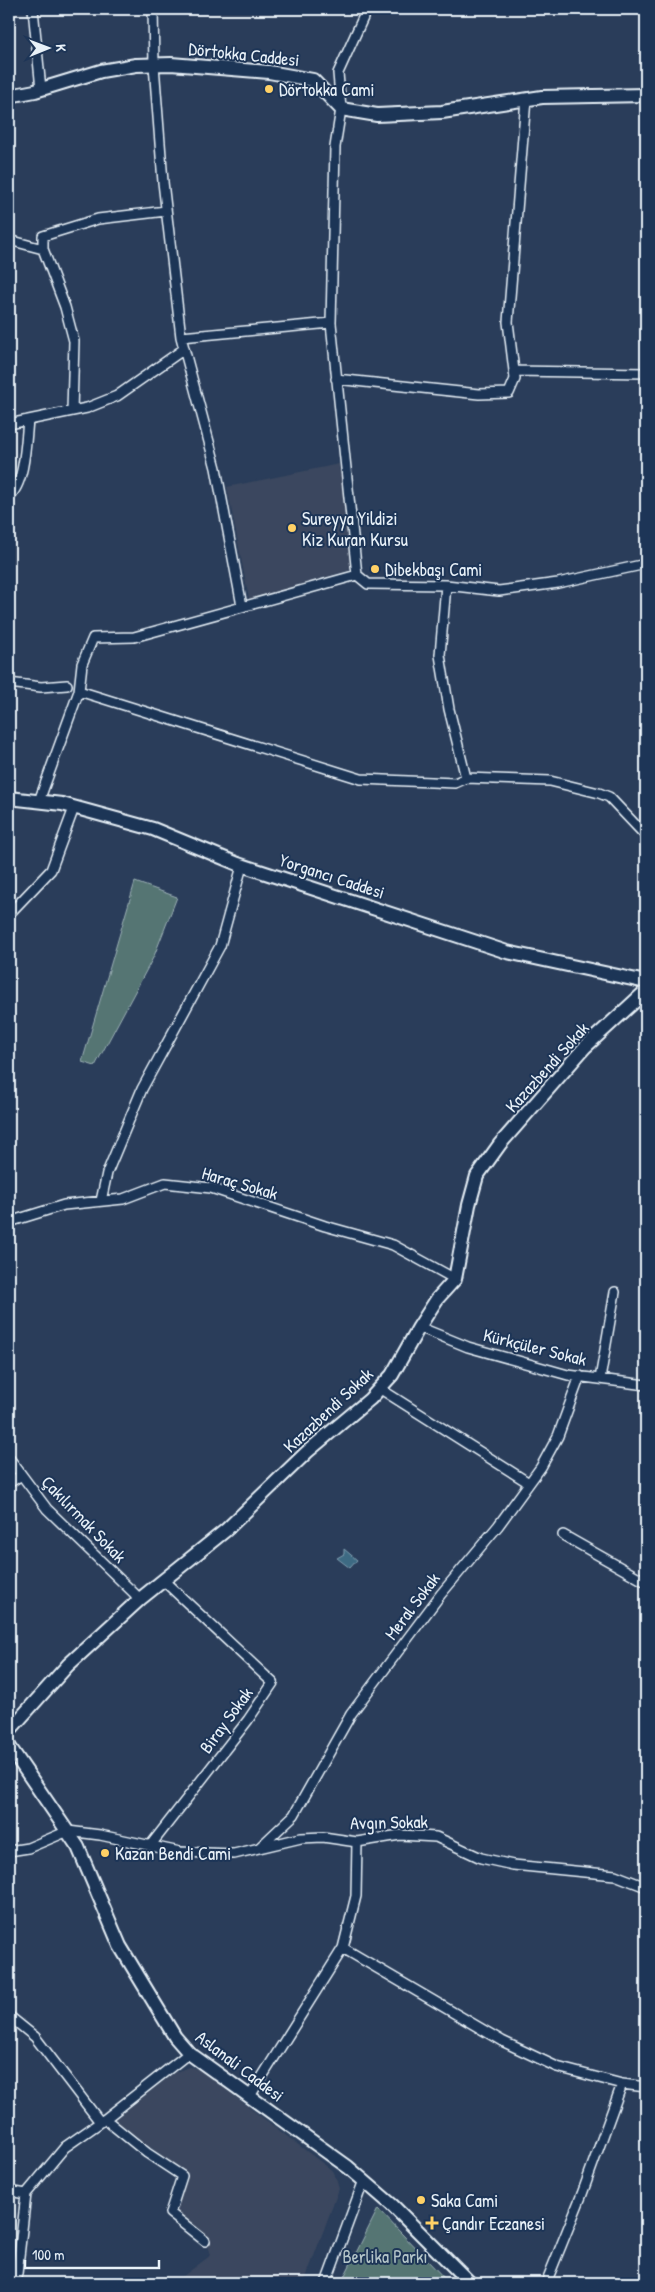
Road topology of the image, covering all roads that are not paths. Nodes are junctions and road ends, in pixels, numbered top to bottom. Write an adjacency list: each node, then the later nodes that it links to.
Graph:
1 (33, 9): 5 (street)
2 (153, 9): 4 (street)
3 (367, 9): 9 (street)
4 (154, 64): 5 (street, Dörtokka Caddesi); 9 (street, Dörtokka Caddesi); 10 (street)
5 (41, 90): 7 (street, Dörtokka Caddesi)
6 (646, 95): 8 (street)
7 (9, 96)
8 (526, 99): 9 (street); 16 (street)
9 (341, 109): 13 (street)
10 (166, 211): 12 (street); 14 (street)
11 (9, 240): 12 (street)
12 (43, 249): 19 (street)
13 (331, 323): 14 (street); 18 (street)
14 (181, 338): 15 (street)
15 (184, 349): 19 (street); 26 (street)
16 (514, 371): 17 (street); 18 (street)
17 (646, 373)
18 (336, 379): 24 (street)
19 (72, 411): 20 (street)
20 (28, 420): 21 (street); 22 (street)
21 (9, 424)
22 (9, 496)
23 (646, 564): 25 (street)
24 (357, 575): 25 (street); 26 (street)
25 (446, 585): 30 (street)
26 (242, 606): 29 (street)
27 (9, 684): 28 (street)
28 (67, 685)
29 (80, 691): 30 (street); 32 (street)
30 (466, 778): 34 (street)
31 (9, 798): 32 (street, Yorgancı Caddesi)
32 (39, 801): 33 (street, Yorgancı Caddesi)
33 (74, 808): 35 (street, Yorgancı Caddesi); 36 (street)
34 (646, 836)
35 (242, 866): 37 (street, Yorgancı Caddesi); 39 (street)
36 (9, 914)
37 (646, 982)
38 (646, 991): 41 (street, Kazazbendi Sokak)
39 (101, 1201): 40 (street, Haraç Sokak); 41 (street, Haraç Sokak)
40 (9, 1222)
41 (455, 1279): 43 (street, Kazazbendi Sokak)
42 (615, 1292): 45 (street)
43 (418, 1327): 44 (street, Kürkçüler Sokak); 47 (street, Kazazbendi Sokak)
44 (580, 1376): 45 (street, Kürkçüler Sokak); 51 (street, Meral Sokak)
45 (600, 1379): 46 (street, Kürkçüler Sokak)
46 (646, 1385)
47 (379, 1388): 51 (street); 53 (street, Kazazbendi Sokak)
48 (9, 1458): 49 (street, Çakılırmak Sokak)
49 (20, 1476): 50 (street); 55 (street, Çakılırmak Sokak)
50 (9, 1483)
51 (529, 1483): 61 (street, Meral Sokak)
52 (563, 1535): 54 (street)
53 (164, 1581): 55 (street, Kazazbendi Sokak); 60 (street, Biray Sokak)
54 (646, 1582)
55 (140, 1599): 56 (street, Kazazbendi Sokak)
56 (9, 1731)
57 (9, 1746): 58 (street, Aslanali Caddesi)
58 (68, 1831): 60 (street, Avgın Sokak); 62 (street); 66 (street, Aslanali Caddesi)
59 (357, 1842): 61 (street, Avgın Sokak); 63 (street, Avgın Sokak); 64 (street)
60 (150, 1846): 61 (street, Avgın Sokak)
61 (258, 1848)
62 (9, 1850)
63 (646, 1887)
64 (343, 1948): 67 (street); 69 (street)
65 (9, 2016): 70 (street)
66 (189, 2053): 69 (street, Aslanali Caddesi); 70 (street)
67 (622, 2084): 68 (street); 78 (street)
68 (646, 2087)
69 (250, 2096): 71 (street, Aslanali Caddesi)
70 (102, 2120): 73 (street); 74 (street)
71 (364, 2180): 76 (street); 77 (street, Aslanali Caddesi)
72 (9, 2191): 73 (street)
73 (26, 2194): 75 (street)
74 (204, 2241)
75 (14, 2283)
76 (326, 2283)
77 (470, 2283)
78 (546, 2283)

